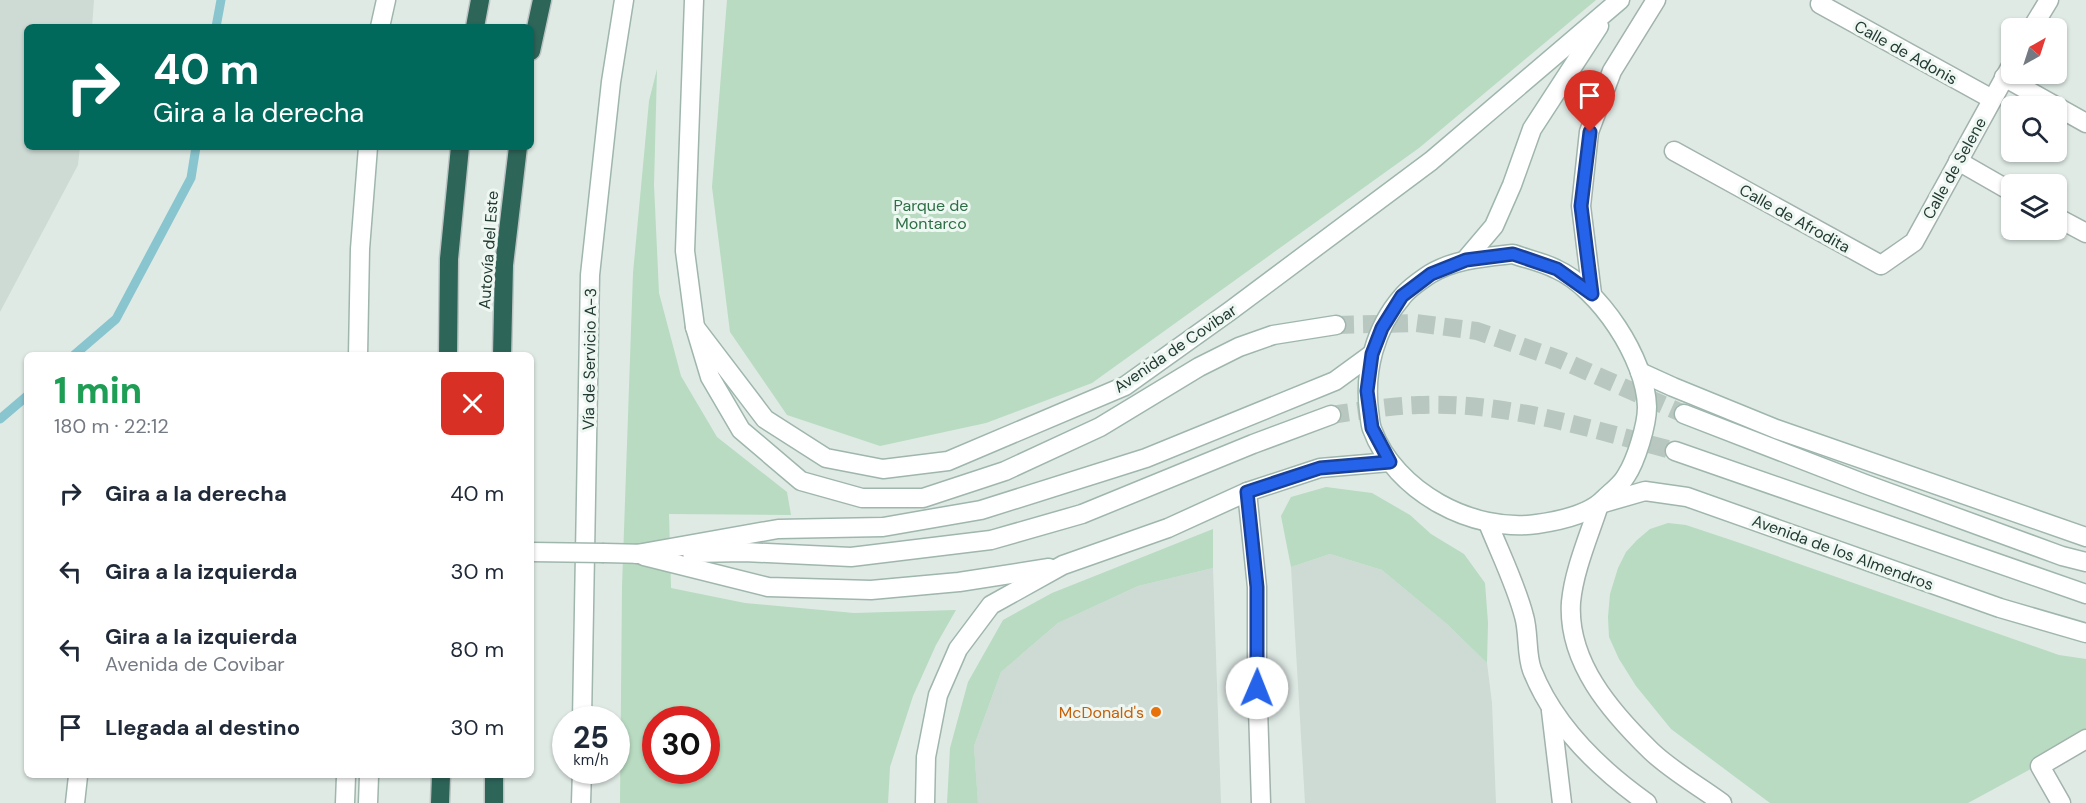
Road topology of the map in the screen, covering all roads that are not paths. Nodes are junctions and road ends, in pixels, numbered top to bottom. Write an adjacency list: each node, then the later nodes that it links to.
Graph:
1 (386, 0): 11 (main road)
2 (480, 0): 12 (highway)
3 (542, 0): 13 (highway)
4 (624, 0): 50 (main road, Vía de Servicio A-3)
5 (694, 0): 30 (main road)
6 (1656, 0): 28 (main road)
7 (2049, 0): 10 (main road)
8 (1615, 4): 27 (main road); 30 (main road, Avenida de Covibar)
9 (1820, 4): 16 (main road, Calle de Adonis)
10 (2038, 18)
11 (381, 24)
12 (476, 24)
13 (534, 37)
14 (2001, 83): 16 (main road, Calle de Selene)
15 (2029, 84): 17 (main road)
16 (1992, 99): 22 (main road, Calle de Selene)
17 (2086, 123)
18 (368, 150): 31 (main road)
19 (460, 150): 32 (highway)
20 (518, 150): 33 (highway, Autovía del Este)
21 (1674, 151): 26 (main road, Calle de Afrodita)
22 (1958, 161): 23 (main road); 26 (main road, Calle de Selene)
23 (2001, 186)
24 (2067, 223): 25 (main road)
25 (2086, 233)
26 (1914, 242)
27 (1466, 260): 28 (main road); 34 (main road, Avenida de los Almendros)
28 (1592, 294): 35 (main road)
29 (1336, 325): 30 (main road)
30 (695, 327)
31 (358, 352)
32 (448, 352)
33 (502, 352)
34 (1372, 354): 39 (main road, Avenida de los Almendros); 45 (main road)
35 (1640, 372): 41 (main road); 43 (main road)
36 (1684, 414): 46 (main road)
37 (1331, 415): 45 (main road)
38 (1675, 451): 48 (main road)
39 (1390, 462): 40 (main road); 42 (main road, Avenida de los Almendros)
40 (1247, 492): 47 (main road); 66 (main road)
41 (1599, 505): 42 (main road, Avenida de los Almendros); 49 (main road, Avenida de los Almendros); 69 (main road)
42 (1488, 523): 51 (main road)
43 (2086, 537)
44 (534, 552): 45 (main road, bridge)
45 (636, 554): 47 (main road)
46 (2086, 562)
47 (1063, 565): 65 (main road)
48 (2086, 594)
49 (2086, 633)
50 (582, 706)
51 (1551, 709): 67 (main road); 68 (main road)
52 (2086, 739): 70 (main road)
53 (78, 778): 59 (main road)
54 (346, 778): 60 (main road)
55 (369, 778): 61 (main road)
56 (441, 778): 62 (highway)
57 (494, 778): 63 (highway)
58 (582, 784): 64 (main road)
59 (75, 803)
60 (345, 803)
61 (368, 803)
62 (440, 803)
63 (494, 803)
64 (581, 803)
65 (925, 803)
66 (1261, 803)
67 (1562, 803)
68 (1647, 803)
69 (1722, 803)
70 (2061, 803)

